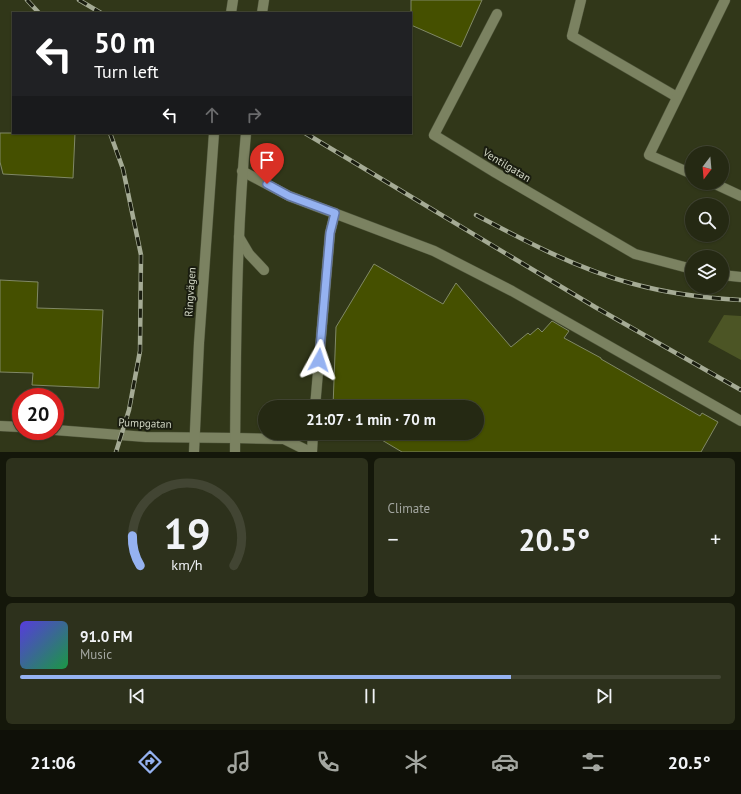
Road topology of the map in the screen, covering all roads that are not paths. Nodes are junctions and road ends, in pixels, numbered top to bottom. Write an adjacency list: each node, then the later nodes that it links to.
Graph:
1 (233, 0): 5 (main road)
2 (264, 0): 6 (main road)
3 (581, 0): 8 (main road)
4 (725, 0): 8 (main road)
5 (231, 12)
6 (262, 12)
7 (497, 14): 17 (main road, Ventilgatan)
8 (677, 97): 12 (main road)
9 (214, 134): 26 (main road, Ringvägen)
10 (246, 134): 11 (main road)
11 (242, 171): 15 (main road); 16 (main road)
12 (685, 171)
13 (728, 190): 14 (main road)
14 (741, 196)
15 (335, 213): 21 (main road); 22 (main road)
16 (239, 237): 18 (main road); 27 (main road)
17 (685, 267)
18 (264, 270)
19 (729, 276): 20 (main road)
20 (741, 277)
21 (317, 400)
22 (741, 421)
23 (0, 426): 24 (main road)
24 (12, 427)
25 (64, 431): 26 (main road, Pumpgatan)
26 (194, 437): 27 (main road, Pumpgatan); 29 (main road, Ringvägen)
27 (235, 438): 30 (main road); 31 (main road, Pumpgatan)
28 (312, 440): 31 (main road)
29 (194, 452)
30 (234, 452)
31 (311, 452)

